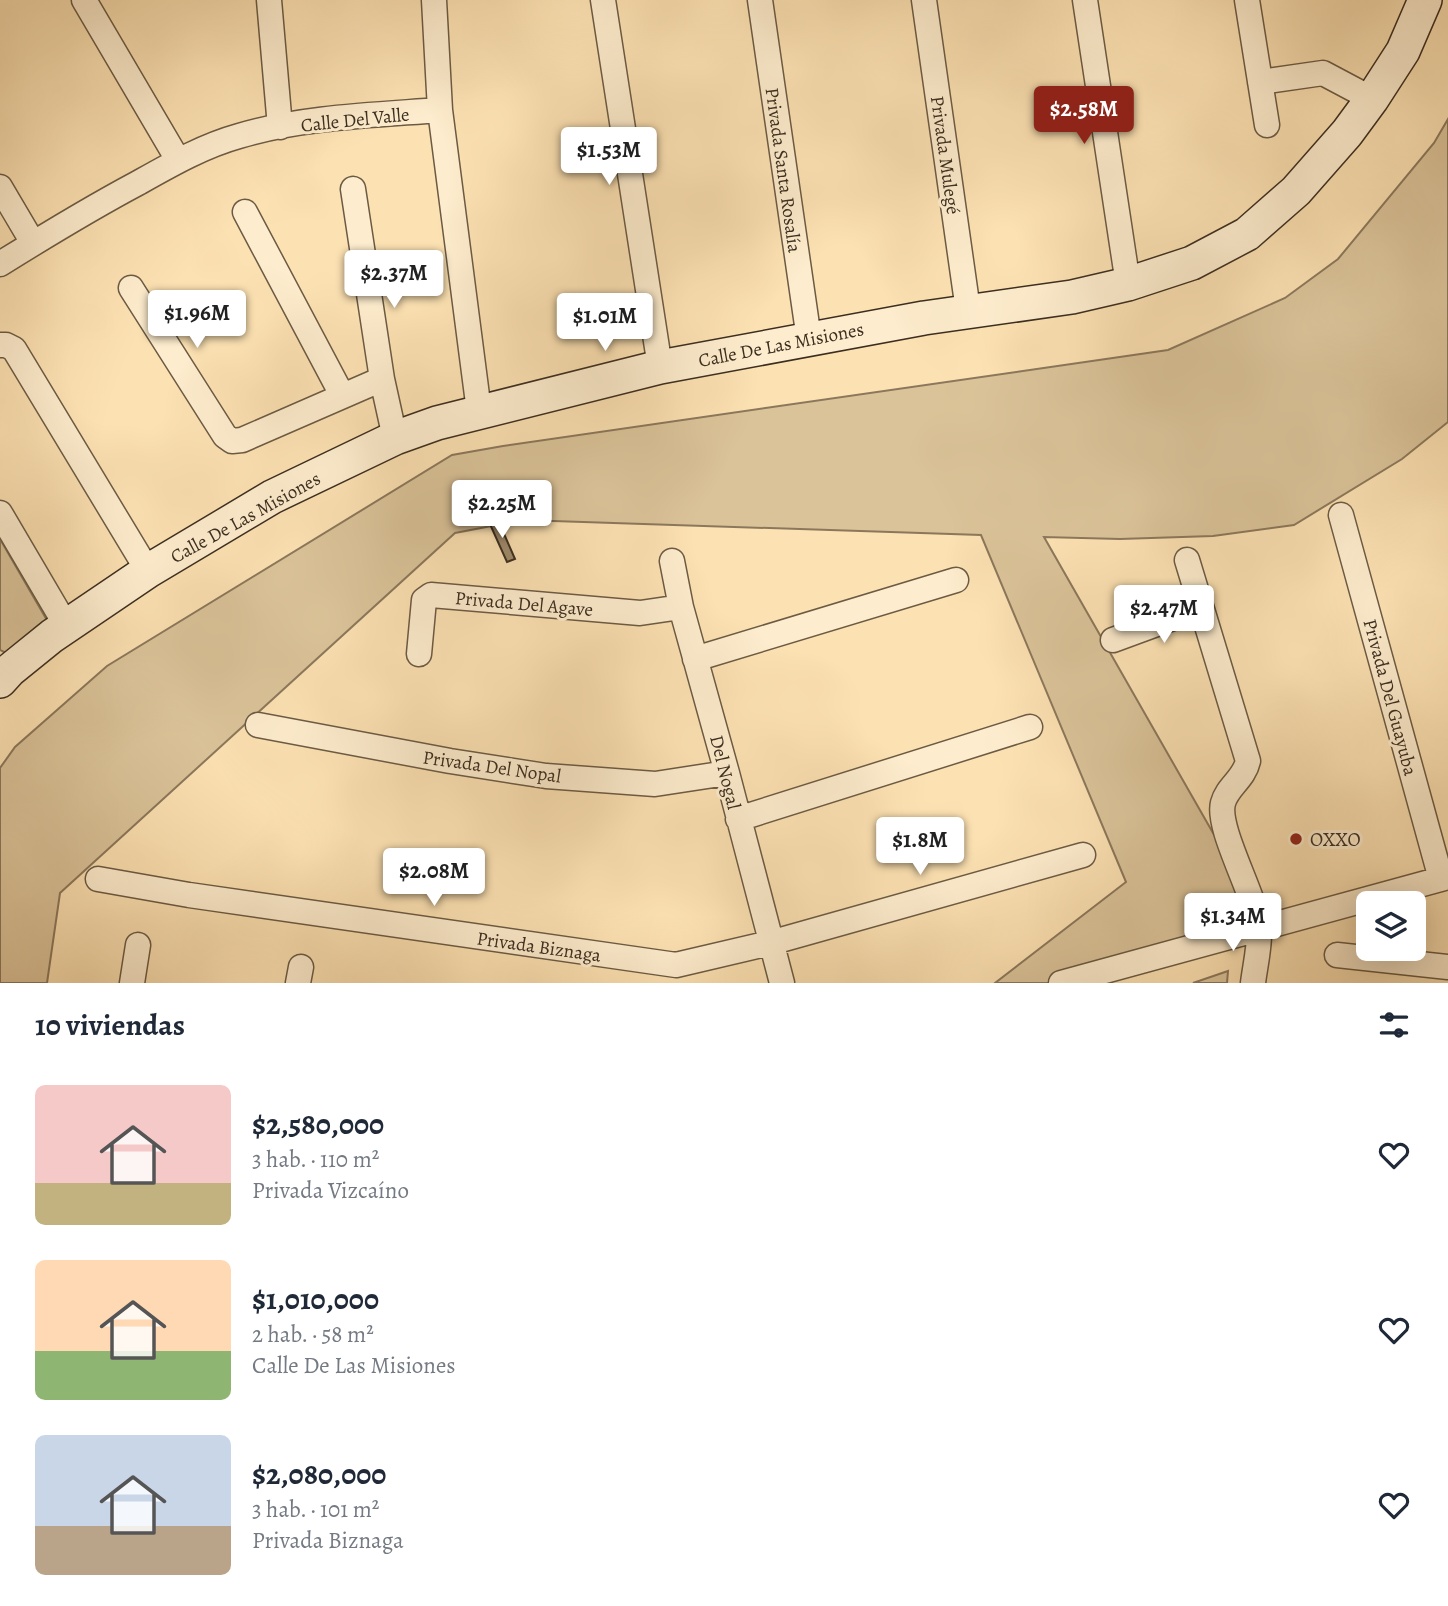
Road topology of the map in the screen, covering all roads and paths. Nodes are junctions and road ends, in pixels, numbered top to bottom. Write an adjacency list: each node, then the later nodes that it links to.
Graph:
1 (85, 0): 15 (street)
2 (269, 0): 14 (street)
3 (434, 0): 12 (street)
4 (603, 0): 26 (street)
5 (760, 0): 24 (street, Privada Santa Rosalía)
6 (924, 0): 23 (street, Privada Mulegé)
7 (1085, 0): 21 (street)
8 (1247, 0): 10 (street)
9 (1425, 0): 11 (street, Calle De Las Misiones)
10 (1260, 82): 11 (street); 13 (street)
11 (1371, 99): 21 (street, Calle De Las Misiones)
12 (440, 110): 14 (street, Calle Del Valle); 29 (street)
13 (1267, 125)
14 (280, 127): 15 (street, Calle Del Valle)
15 (178, 160): 19 (street, Calle Del Valle)
16 (0, 187): 19 (street)
17 (354, 189): 27 (street)
18 (245, 212): 28 (street)
19 (33, 243): 20 (street, Calle Del Valle)
20 (0, 264)
21 (1128, 284): 23 (street, Calle De Las Misiones)
22 (131, 288): 28 (street)
23 (968, 310): 24 (street, Calle De Las Misiones)
24 (809, 339): 26 (street, Calle De Las Misiones)
25 (0, 345): 35 (street)
26 (660, 367): 29 (street, Calle De Las Misiones)
27 (382, 379): 28 (street); 30 (street)
28 (342, 396)
29 (479, 411): 30 (street, Calle De Las Misiones)
30 (396, 438): 35 (street, Calle De Las Misiones)
31 (0, 513): 39 (street)
32 (1341, 515): 49 (street, Privada Del Guayuba)
33 (1187, 560): 38 (street)
34 (671, 561): 37 (street, Del Nogal)
35 (148, 571): 39 (street, Calle De Las Misiones)
36 (956, 580): 42 (street)
37 (681, 607): 41 (street, Privada Del Agave); 42 (street, Del Nogal)
38 (1200, 608): 40 (street); 51 (street)
39 (67, 627): 43 (street, Calle De Las Misiones)
40 (1113, 640)
41 (419, 654)
42 (695, 659): 46 (street, Del Nogal)
43 (3, 671)
44 (258, 725): 46 (street, Privada Del Nopal)
45 (1030, 727): 47 (street)
46 (727, 773): 47 (street, Del Nogal)
47 (738, 819): 52 (street, Del Nogal)
48 (1083, 855): 52 (street, Privada Biznaga)
49 (1444, 878): 51 (street)
50 (98, 879): 52 (street, Privada Biznaga)
51 (1259, 928): 58 (street); 59 (street)
52 (771, 943): 57 (street, Del Nogal)
53 (138, 945): 56 (street)
54 (1336, 956): 55 (street)
55 (1448, 967)
56 (132, 983)
57 (782, 983)
58 (1061, 983)
59 (1253, 983)

